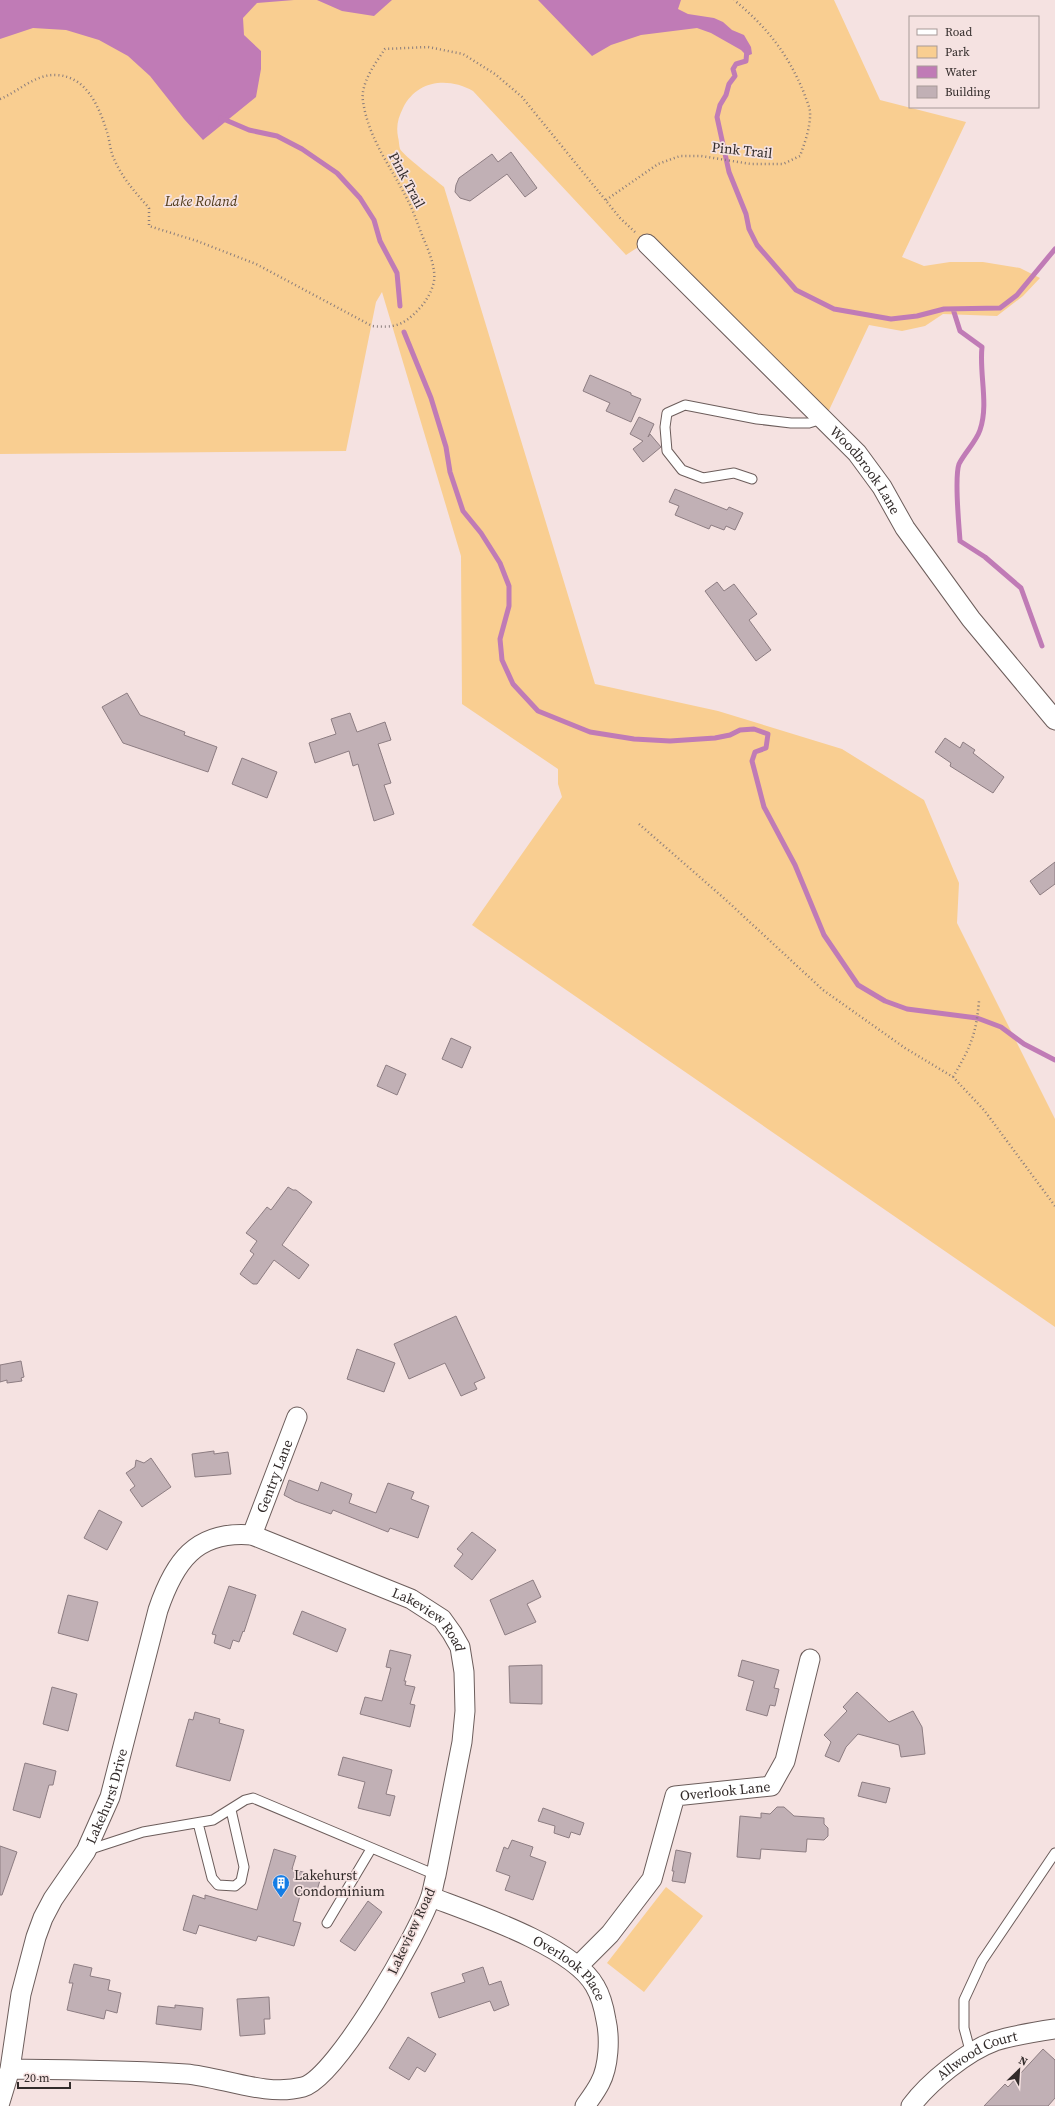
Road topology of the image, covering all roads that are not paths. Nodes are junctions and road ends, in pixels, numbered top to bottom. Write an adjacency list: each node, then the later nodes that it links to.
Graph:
1 (647, 244): 2 (street, Woodbrook Lane)
2 (822, 419): 3 (lane); 4 (street, Woodbrook Lane)
3 (752, 479)
4 (1055, 720)
5 (298, 1417): 6 (street, Gentry Lane)
6 (252, 1535): 11 (street, Lakehurst Drive); 13 (street, Lakeview Road)
7 (810, 1659): 16 (street, Overlook Lane)
8 (230, 1810): 9 (lane); 9 (lane); 10 (lane)
9 (198, 1823): 11 (lane)
10 (371, 1849): 13 (lane); 15 (lane)
11 (86, 1851): 19 (street, Lakehurst Drive)
12 (1055, 1853): 18 (lane)
13 (436, 1875): 14 (street, Lakeview Road)
14 (430, 1897): 16 (street, Overlook Place); 19 (street, Lakeview Road)
15 (327, 1923)
16 (578, 1966): 21 (street, Overlook Place)
17 (1055, 2029): 18 (street, Allwood Court)
18 (970, 2054): 22 (street, Allwood Court)
19 (10, 2069): 20 (street, Lakehurst Drive)
20 (0, 2102)
21 (585, 2106)
22 (911, 2106)

